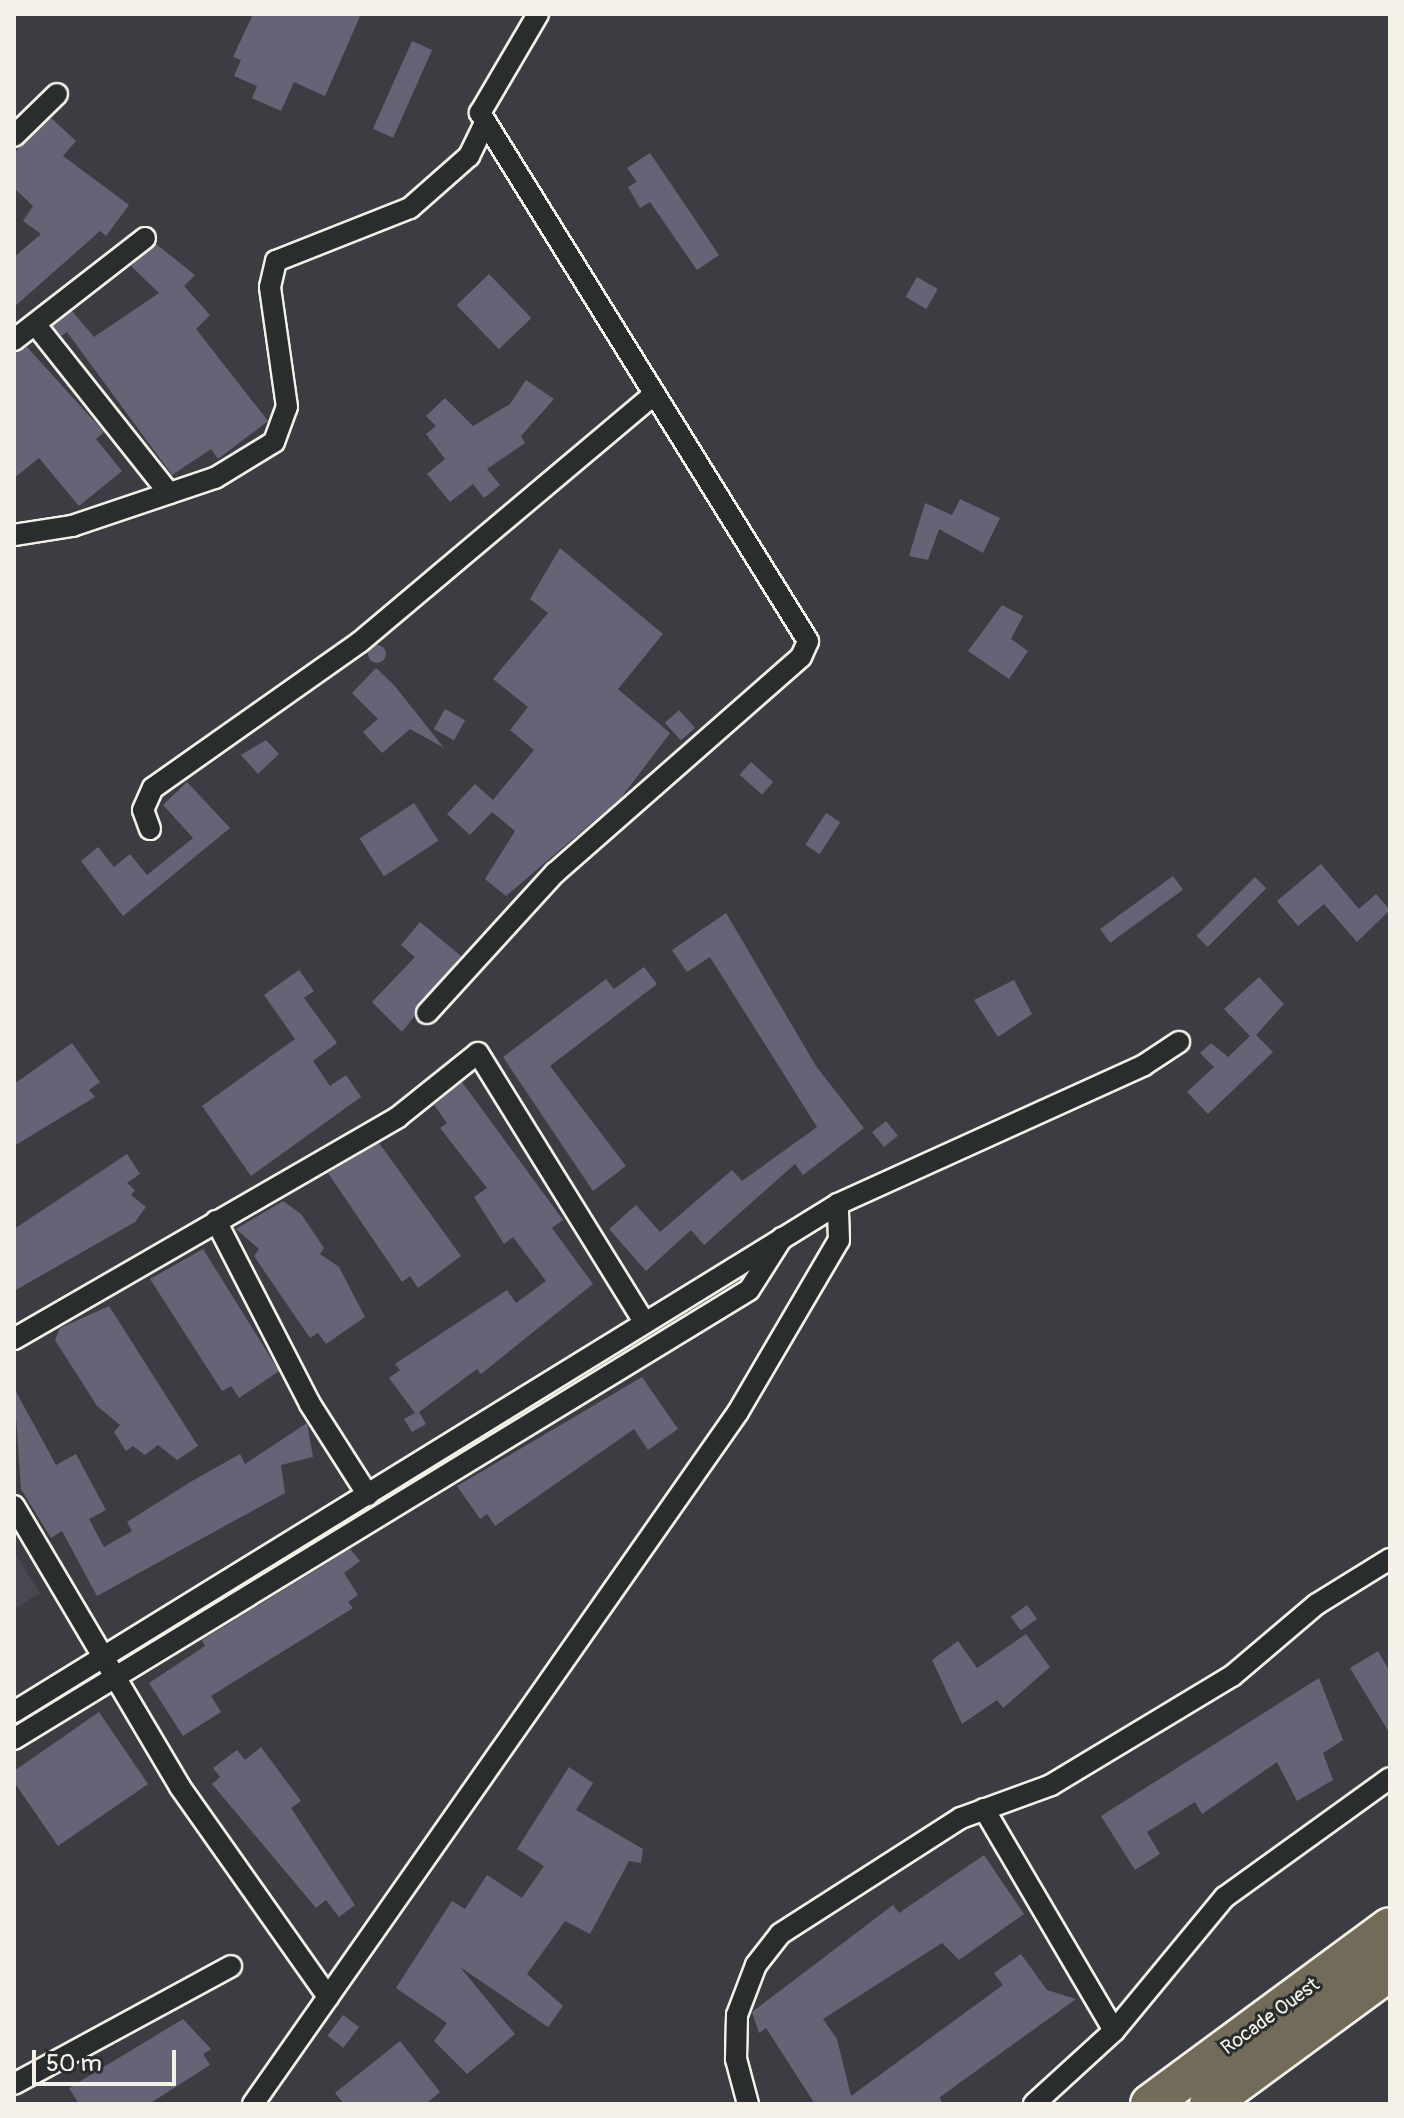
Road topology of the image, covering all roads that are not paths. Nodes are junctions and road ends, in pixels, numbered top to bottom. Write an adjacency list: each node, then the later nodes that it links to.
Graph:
1 (538, 14): 3 (street)
2 (57, 94): 4 (street)
3 (485, 123): 8 (street); 9 (street)
4 (14, 136)
5 (145, 238): 6 (street)
6 (35, 324): 7 (street); 9 (street)
7 (14, 340)
8 (652, 396): 11 (street); 12 (street)
9 (169, 493): 10 (street)
10 (14, 535)
11 (150, 829)
12 (427, 1013)
13 (1179, 1042): 14 (street)
14 (838, 1204): 16 (street); 31 (street)
15 (216, 1221): 17 (street); 18 (street); 19 (street)
16 (782, 1238): 17 (street); 23 (street)
17 (644, 1322): 19 (street)
18 (14, 1339)
19 (368, 1495): 22 (street)
20 (14, 1506): 22 (street)
21 (1390, 1559): 27 (street)
22 (102, 1658): 23 (street); 24 (street)
23 (114, 1678): 25 (street); 31 (street)
24 (14, 1712)
25 (14, 1739)
26 (1390, 1778): 32 (street)
27 (984, 1809): 32 (street); 35 (street)
28 (1390, 1927): 37 (highway, Rocade Ouest)
29 (231, 1966): 33 (street)
30 (1390, 1971): 38 (highway, Rocade Ouest)
31 (328, 1997): 34 (street)
32 (1114, 2031): 36 (street)
33 (14, 2084)
34 (253, 2104)
35 (748, 2104)
36 (1034, 2104)
37 (1150, 2104)
38 (1209, 2104)

